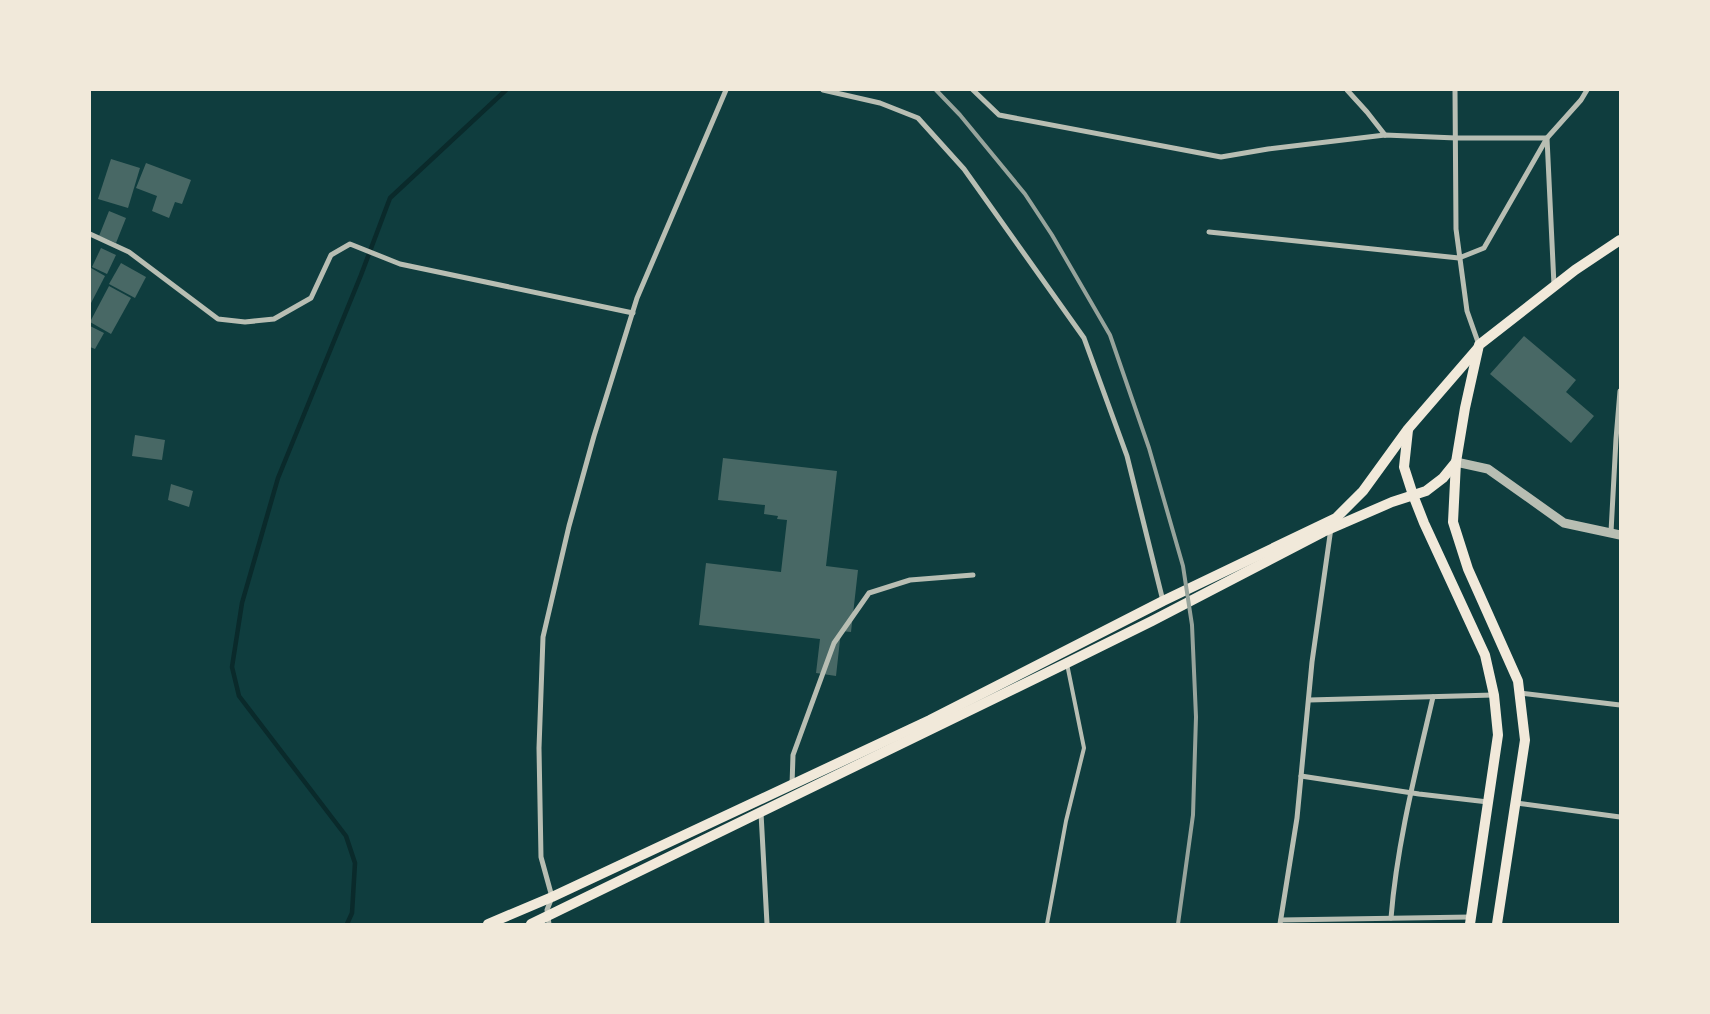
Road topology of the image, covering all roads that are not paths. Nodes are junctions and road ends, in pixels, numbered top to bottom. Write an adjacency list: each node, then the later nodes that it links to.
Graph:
1 (726, 90): 15 (street)
2 (823, 90): 26 (street)
3 (973, 90): 7 (street)
4 (1347, 90): 7 (street)
5 (1455, 90): 8 (street)
6 (1587, 90): 9 (street)
7 (1385, 135): 8 (street)
8 (1456, 138): 9 (street); 13 (street)
9 (1546, 138): 13 (street); 14 (street)
10 (1209, 232): 13 (street)
11 (90, 234): 15 (street)
12 (1620, 240): 14 (main road)
13 (1460, 258): 16 (street)
14 (1554, 286): 16 (main road)
15 (633, 313): 40 (street)
16 (1478, 346): 18 (main road); 19 (main road)
17 (1620, 391): 20 (street)
18 (1408, 429): 22 (main road); 26 (main road)
19 (1456, 462): 22 (main road); 24 (street); 28 (main road)
20 (1613, 485): 21 (street); 24 (street)
21 (1620, 485)
22 (1413, 496): 23 (main road); 29 (main road)
23 (1331, 528): 27 (main road); 31 (street)
24 (1616, 533)
25 (973, 575): 34 (street)
26 (1163, 601): 34 (main road)
27 (1067, 663): 38 (main road); 48 (lane)
28 (1519, 692): 32 (street); 37 (main road)
29 (1494, 695): 30 (street); 36 (main road)
30 (1433, 697): 31 (street); 35 (street)
31 (1309, 700): 33 (street)
32 (1620, 705)
33 (1301, 776): 35 (street); 44 (street)
34 (792, 785): 40 (main road)
35 (1410, 793): 36 (street); 41 (street)
36 (1488, 802): 43 (main road)
37 (1516, 803): 39 (street); 49 (main road)
38 (761, 813): 42 (main road); 47 (street)
39 (1620, 817)
40 (552, 897): 42 (street); 45 (main road)
41 (1391, 918): 43 (street); 44 (street)
42 (548, 920): 46 (main road)
43 (1470, 920)
44 (1280, 922)
45 (488, 924)
46 (531, 924)
47 (767, 924)
48 (1047, 924)
49 (1497, 924)

